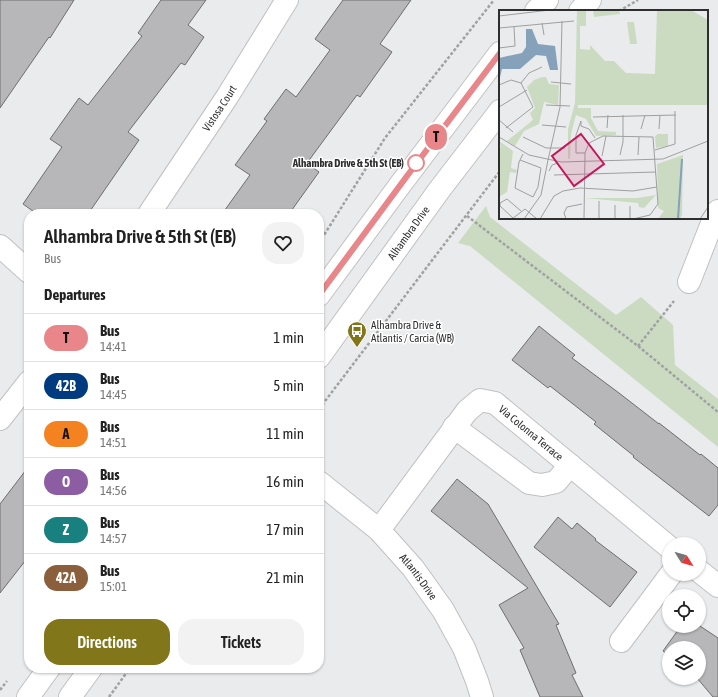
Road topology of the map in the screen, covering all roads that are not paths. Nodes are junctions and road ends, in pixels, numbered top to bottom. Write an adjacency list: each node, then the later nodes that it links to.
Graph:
1 (287, 0): 10 (street, Vistosa Court)
2 (539, 0): 5 (street)
3 (547, 0): 6 (street)
4 (590, 0): 7 (street)
5 (536, 10)
6 (537, 10)
7 (581, 10)
8 (499, 54): 15 (street)
9 (499, 112): 16 (street, Alhambra Drive)
10 (152, 209)
11 (718, 211): 14 (street)
12 (0, 246): 13 (street)
13 (24, 268)
14 (689, 282)
15 (324, 289)
16 (324, 350)
17 (24, 388): 18 (street)
18 (0, 419)
19 (454, 427): 20 (street, Via Colonna Terrace); 20 (street, Via Colonna Terrace); 22 (street, Via Colonna Terrace)
20 (570, 465): 23 (street, Via Colonna Terrace)
21 (324, 486): 22 (street, Atlantis Drive)
22 (379, 530): 32 (street, Atlantis Drive)
23 (662, 541)
24 (706, 577): 26 (street)
25 (666, 581): 27 (street)
26 (718, 586)
27 (621, 641)
28 (45, 673): 30 (street)
29 (87, 673): 31 (street)
30 (28, 697)
31 (70, 697)
32 (482, 697)

